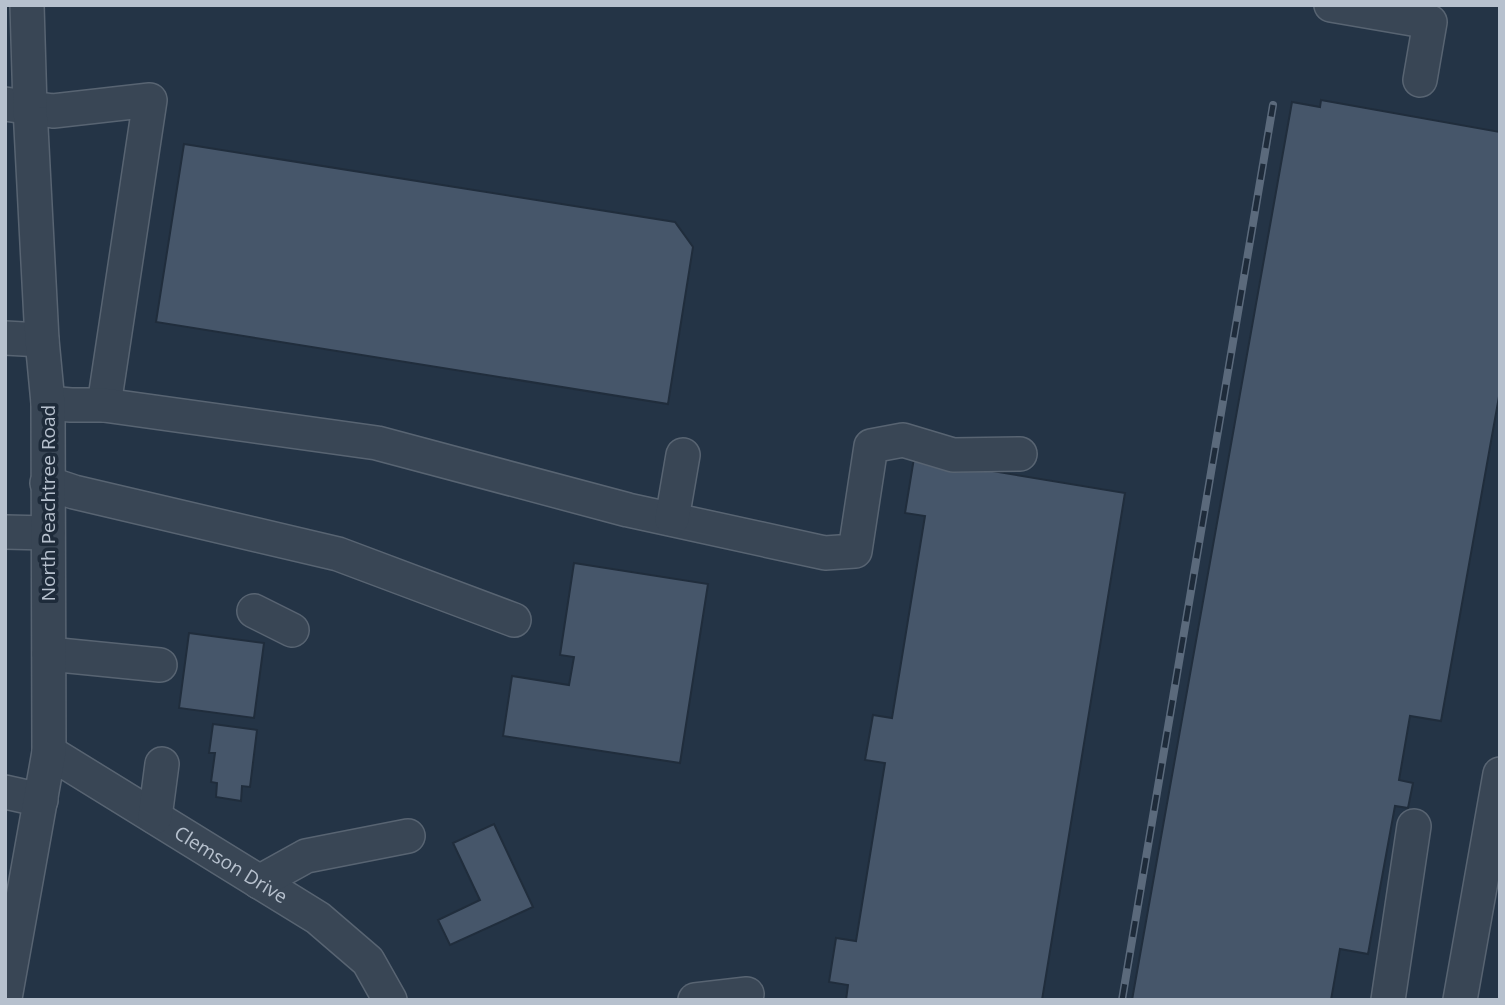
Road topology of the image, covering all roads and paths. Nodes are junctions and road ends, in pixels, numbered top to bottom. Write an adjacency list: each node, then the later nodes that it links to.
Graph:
1 (27, 5): 4 (street, North Peachtree Road)
2 (1331, 5): 3 (street)
3 (1420, 80)
4 (18, 106): 6 (street, North Peachtree Road); 8 (street)
5 (5, 338): 6 (street)
6 (42, 340): 7 (street, North Peachtree Road)
7 (48, 403): 8 (street); 11 (street, North Peachtree Road)
8 (104, 405): 12 (street)
9 (1020, 454): 12 (street)
10 (683, 455): 12 (street)
11 (47, 483): 14 (street, North Peachtree Road); 16 (street)
12 (672, 519)
13 (5, 532): 14 (street)
14 (48, 533): 18 (street, North Peachtree Road)
15 (254, 611): 17 (street)
16 (514, 620)
17 (292, 630)
18 (49, 654): 19 (street); 20 (street, North Peachtree Road)
19 (160, 664)
20 (50, 752): 24 (street, North Peachtree Road); 25 (street, Clemson Drive)
21 (162, 764): 25 (street)
22 (1500, 774): 35 (street)
23 (5, 792): 24 (street)
24 (41, 800): 29 (street, North Peachtree Road)
25 (155, 817): 28 (street, Clemson Drive)
26 (1414, 826): 34 (street)
27 (408, 836): 28 (street)
28 (259, 882): 32 (street, Clemson Drive)
29 (12, 918): 31 (street, North Peachtree Road)
30 (747, 993): 33 (street)
31 (5, 998)
32 (390, 1000)
33 (695, 1000)
34 (1388, 1000)
35 (1460, 1000)

